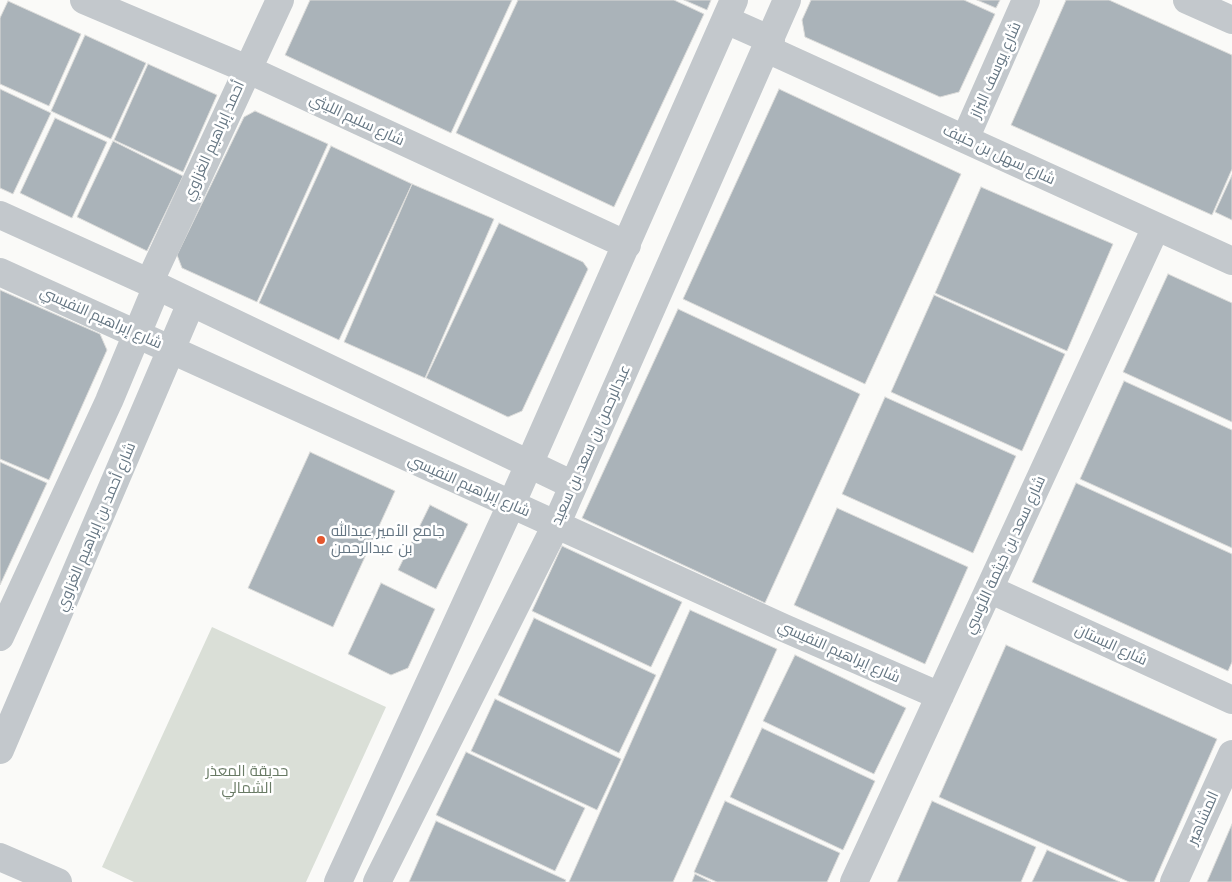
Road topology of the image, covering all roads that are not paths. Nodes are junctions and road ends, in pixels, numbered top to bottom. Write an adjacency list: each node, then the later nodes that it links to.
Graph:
1 (84, 0): 9 (street, شارع سليم الليثي)
2 (280, 0): 9 (street, أحمد إبراهيم الغزاوي)
3 (787, 0): 8 (street, عبدالرحمن بن سعد بن سعيد)
4 (1026, 0): 10 (street, شارع يوسف البزاز)
5 (1187, 0): 7 (street)
6 (730, 10): 8 (street, شارع سهل بن حنيف); 13 (street)
7 (1232, 20)
8 (769, 44): 10 (street, شارع سهل بن حنيف); 21 (street, عبدالرحمن بن سعد بن سعيد)
9 (247, 69): 13 (street, شارع سليم الليثي); 16 (street, أحمد إبراهيم الغزاوي)
10 (965, 140): 12 (street, شارع سهل بن حنيف)
11 (0, 215): 16 (street)
12 (1156, 227): 14 (street, شارع سهل بن حنيف); 24 (street, شارع سعد بن خيثمة الأوسي)
13 (627, 245): 20 (street)
14 (1232, 261)
15 (0, 272): 18 (street, شارع إبراهيم النفيسي)
16 (153, 285): 17 (street); 18 (street)
17 (191, 303): 19 (street, شارع أحمد بن إبراهيم الغزاوي); 20 (street)
18 (137, 335): 19 (street, شارع إبراهيم النفيسي); 25 (street)
19 (171, 350): 22 (street, شارع إبراهيم النفيسي); 28 (street, شارع أحمد بن إبراهيم الغزاوي)
20 (529, 466): 21 (street); 22 (street)
21 (573, 486): 23 (street, عبدالرحمن بن سعد بن سعيد)
22 (511, 505): 23 (street, شارع إبراهيم النفيسي); 32 (street)
23 (556, 525): 26 (street, شارع إبراهيم النفيسي); 33 (street, عبدالرحمن بن سعد بن سعيد)
24 (990, 589): 26 (street, شارع سعد بن خيثمة الأوسي); 27 (street, شارع البستان)
25 (0, 637)
26 (940, 696): 34 (street, شارع سعد بن خيثمة الأوسي)
27 (1232, 700)
28 (0, 750)
29 (1232, 754): 35 (street, المشاهير)
30 (0, 857): 31 (street)
31 (58, 882)
32 (338, 882)
33 (377, 882)
34 (854, 882)
35 (1174, 882)

